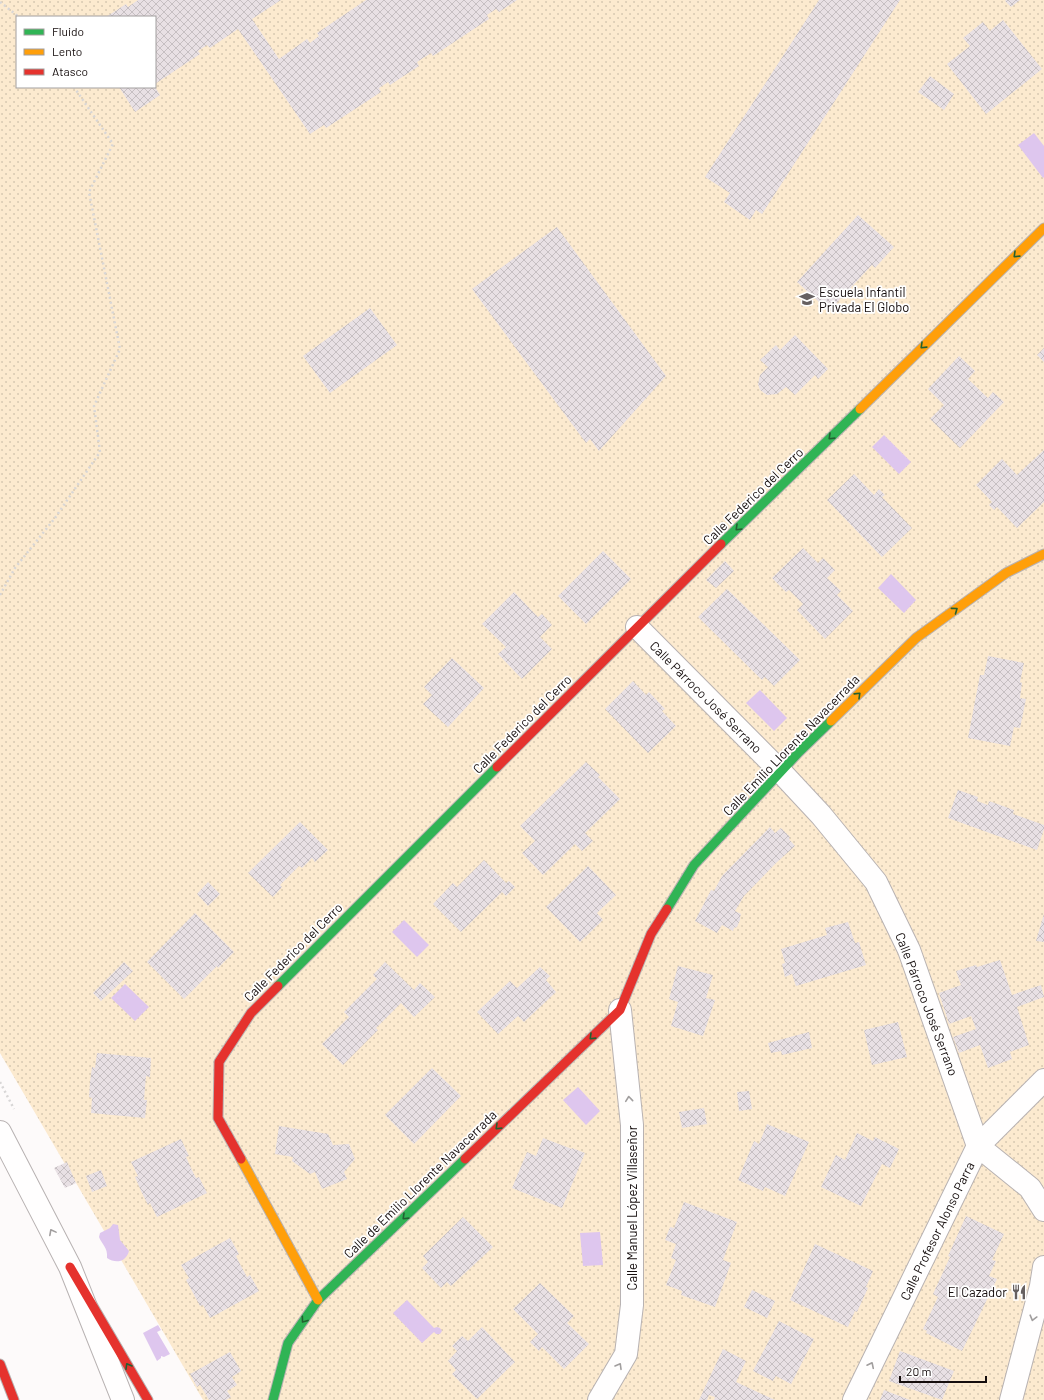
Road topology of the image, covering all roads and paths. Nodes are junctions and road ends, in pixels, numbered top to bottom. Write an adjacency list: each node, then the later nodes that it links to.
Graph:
1 (0, 2): 2 (path)
2 (18, 16)
3 (75, 88): 6 (path)
4 (1044, 228): 7 (main road, Calle Federico del Cerro, one-way to 7)
5 (1044, 554): 8 (main road, Calle Emilio Llorente Navacerrada, one-way to 5)
6 (0, 595)
7 (637, 627): 8 (street, Calle Párroco José Serrano); 17 (main road, Calle Federico del Cerro)
8 (780, 771): 9 (main road, Calle Emilio Llorente Navacerrada); 12 (street, Calle Párroco José Serrano)
9 (620, 1010): 17 (main road, Calle de Emilio Llorente Navacerrada, one-way to 17); 23 (street, Calle Manuel López Villaseñor, one-way to 9)
10 (1044, 1080): 12 (street, Calle Profesor Alonso Parra)
11 (0, 1132): 15 (street, one-way to 11)
12 (978, 1146): 13 (street); 24 (street, Calle Profesor Alonso Parra, one-way to 12)
13 (1037, 1186): 14 (street)
14 (1044, 1210)
15 (70, 1267): 20 (street); 21 (main road, one-way to 15)
16 (1044, 1267): 25 (street, one-way to 25)
17 (318, 1300): 22 (main road, Calle de Emilio Llorente Navacerrada, one-way to 22)
18 (0, 1364): 19 (main road)
19 (14, 1400)
20 (124, 1400)
21 (148, 1400)
22 (272, 1400)
23 (599, 1400)
24 (854, 1400)
25 (1011, 1400)

